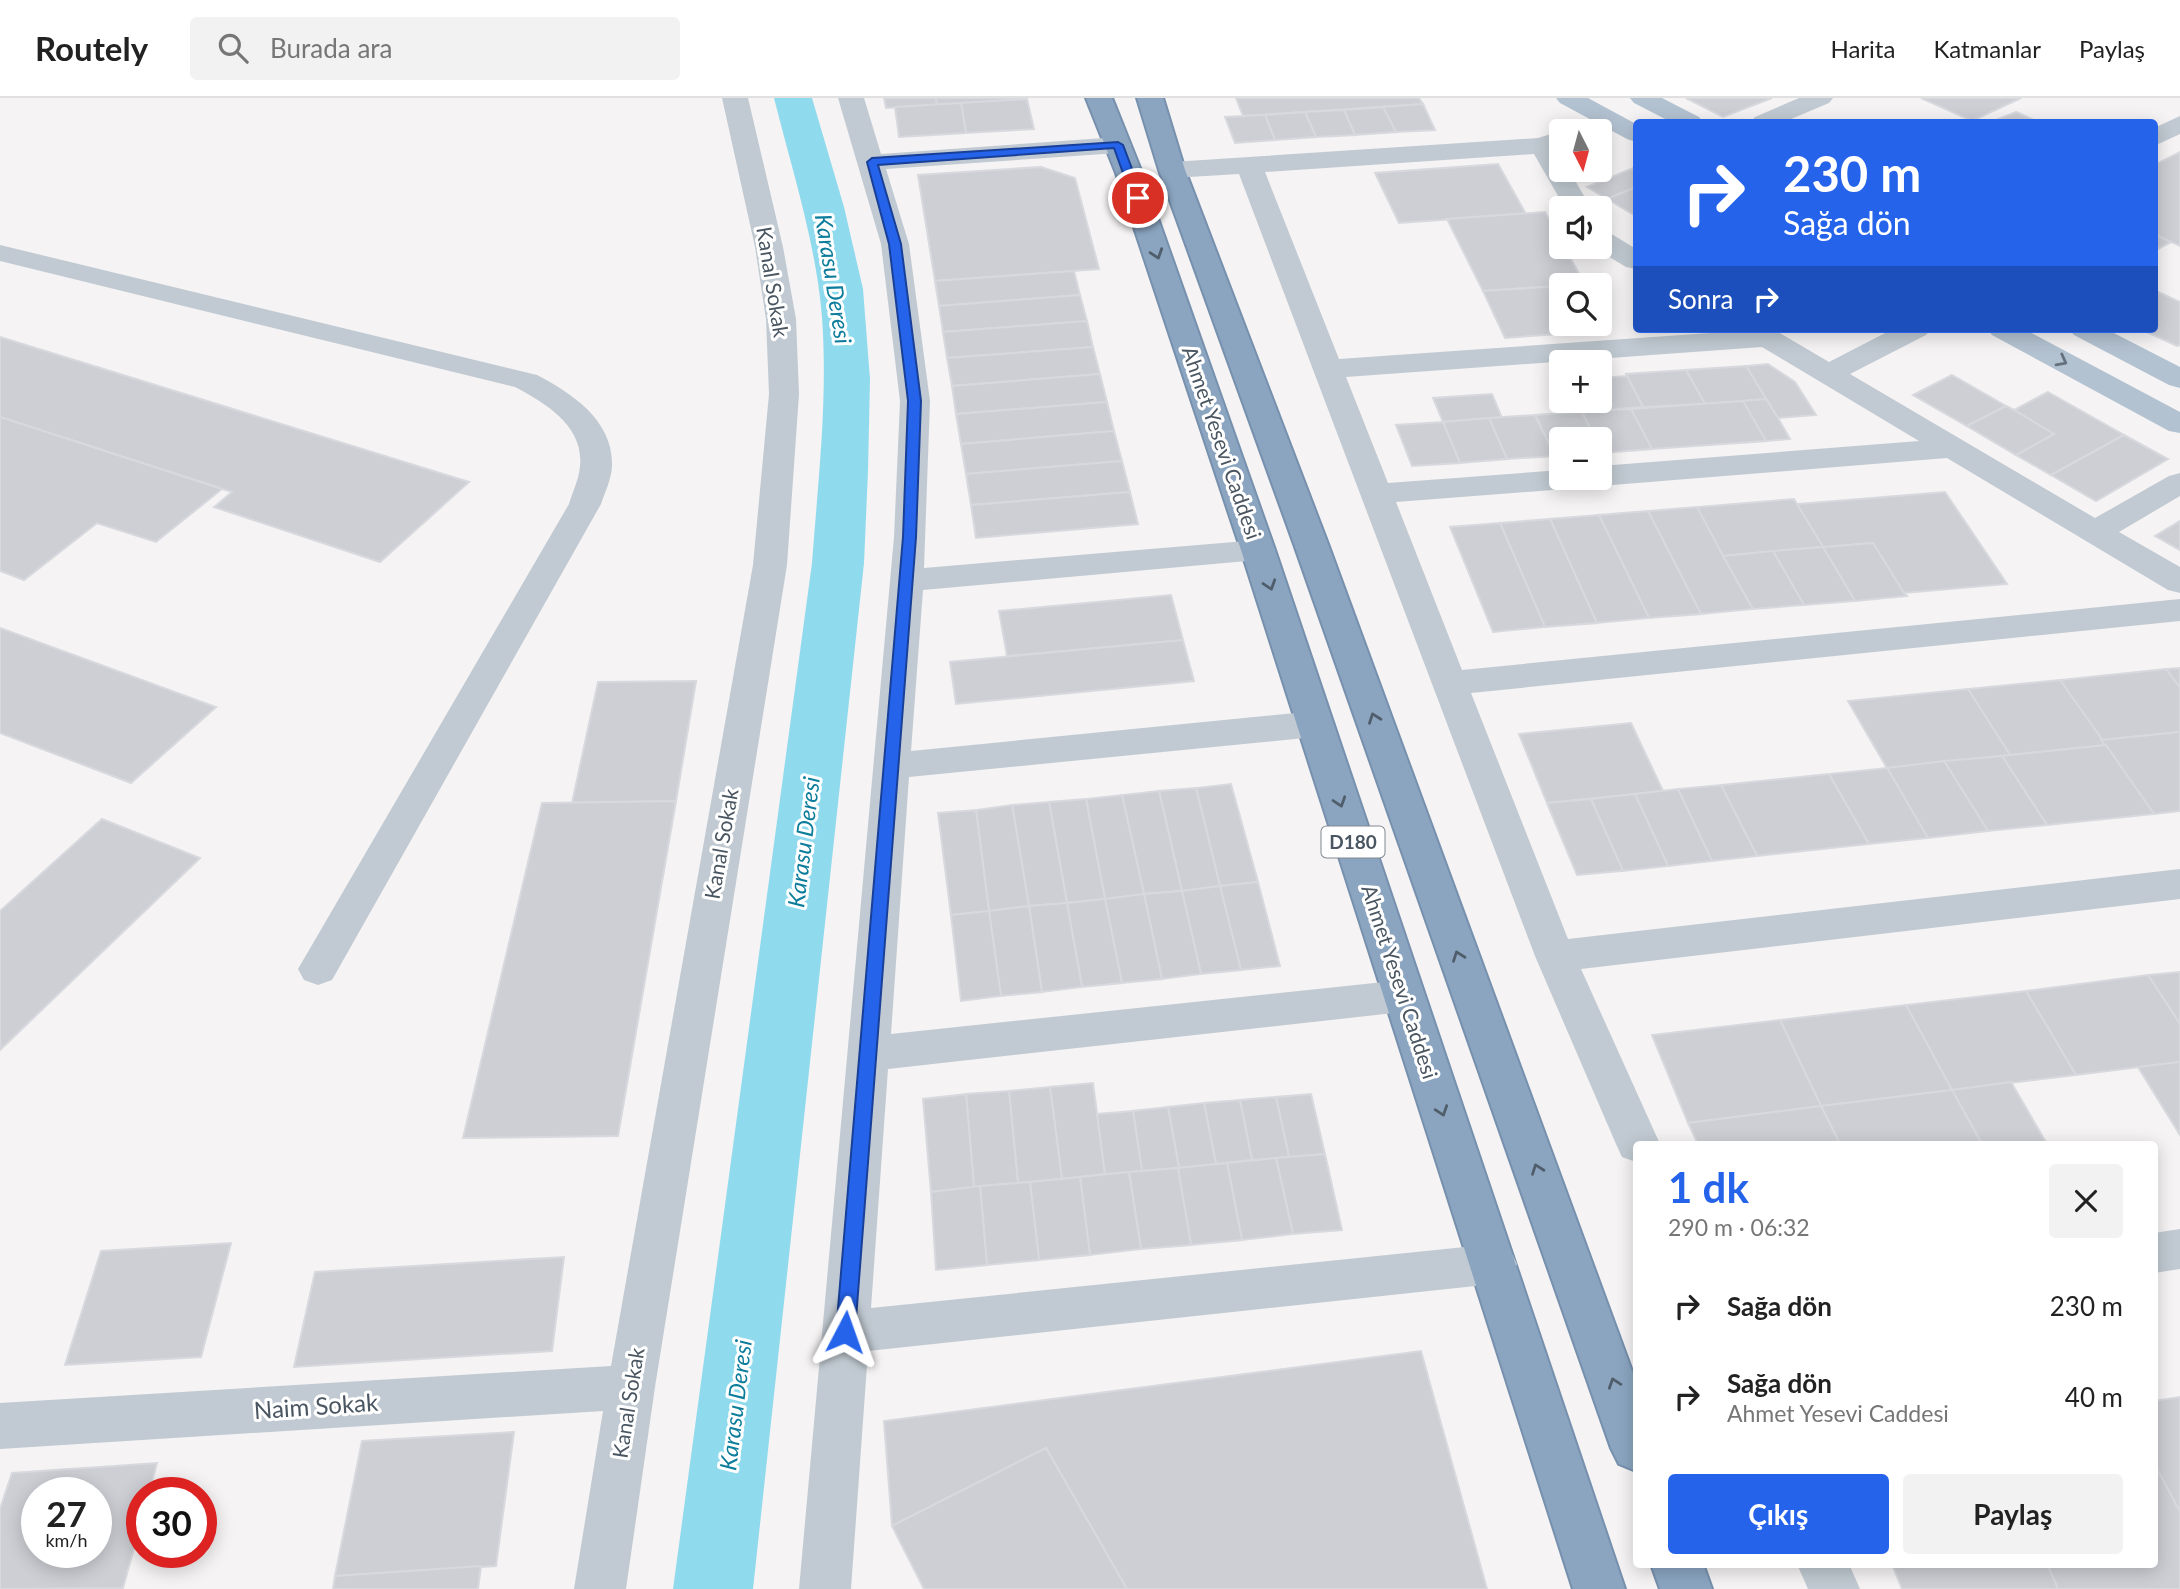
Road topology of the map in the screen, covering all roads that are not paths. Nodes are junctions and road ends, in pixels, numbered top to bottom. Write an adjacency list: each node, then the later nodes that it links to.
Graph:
1 (735, 98): 52 (street, Kanal Sokak)
2 (851, 98): 15 (street)
3 (1100, 98): 14 (highway, Ahmet Yesevi Caddesi / D180)
4 (1150, 98): 17 (highway, D180)
5 (1569, 98): 11 (main road)
6 (1643, 98): 8 (main road)
7 (1820, 98): 9 (street)
8 (1684, 119)
9 (1771, 119)
10 (2180, 124): 12 (street)
11 (1625, 128)
12 (2158, 136)
13 (1549, 142): 16 (street)
14 (1118, 145): 15 (street); 35 (highway, Ahmet Yesevi Caddesi / D180, one-way to 35)
15 (872, 162): 36 (street)
16 (1249, 165): 17 (street); 25 (street)
17 (1172, 170): 54 (highway, D180, one-way to 17)
18 (1612, 246): 20 (street)
19 (0, 253): 44 (street)
20 (1633, 259)
21 (1908, 333): 27 (street)
22 (2009, 333): 28 (main road, one-way to 28)
23 (2092, 333): 26 (main road)
24 (1760, 334): 25 (street); 27 (street)
25 (1328, 369): 33 (street)
26 (2176, 373)
27 (1828, 374): 29 (street)
28 (2180, 424)
29 (1953, 448): 30 (street); 34 (street)
30 (1612, 475)
31 (1549, 480): 33 (street)
32 (2180, 483): 34 (street)
33 (1376, 494): 39 (street)
34 (2095, 532): 37 (street)
35 (1258, 550): 36 (street); 40 (highway, Ahmet Yesevi Caddesi / D180, one-way to 40)
36 (905, 581): 41 (street)
37 (2180, 582)
38 (2180, 610): 39 (street)
39 (1449, 683): 43 (street)
40 (1315, 724): 41 (street); 45 (highway, Ahmet Yesevi Caddesi / D180, one-way to 45)
41 (890, 766): 46 (street)
42 (2180, 884): 43 (street)
43 (1555, 956): 47 (street)
44 (318, 969)
45 (1403, 996): 46 (street); 50 (highway, Ahmet Yesevi Caddesi / D180, one-way to 50)
46 (867, 1054): 51 (street)
47 (1637, 1141)
48 (2180, 1249): 49 (street)
49 (2158, 1252)
50 (1494, 1264): 51 (street); 59 (highway, Ahmet Yesevi Caddesi / D180)
51 (845, 1332): 58 (street)
52 (631, 1387): 53 (street, Naim Sokak); 57 (street, Kanal Sokak)
53 (0, 1426)
54 (1633, 1440)
55 (1679, 1568): 60 (highway)
56 (1825, 1568): 61 (street)
57 (600, 1589)
58 (825, 1589)
59 (1599, 1589)
60 (1686, 1589)
61 (1834, 1589)

